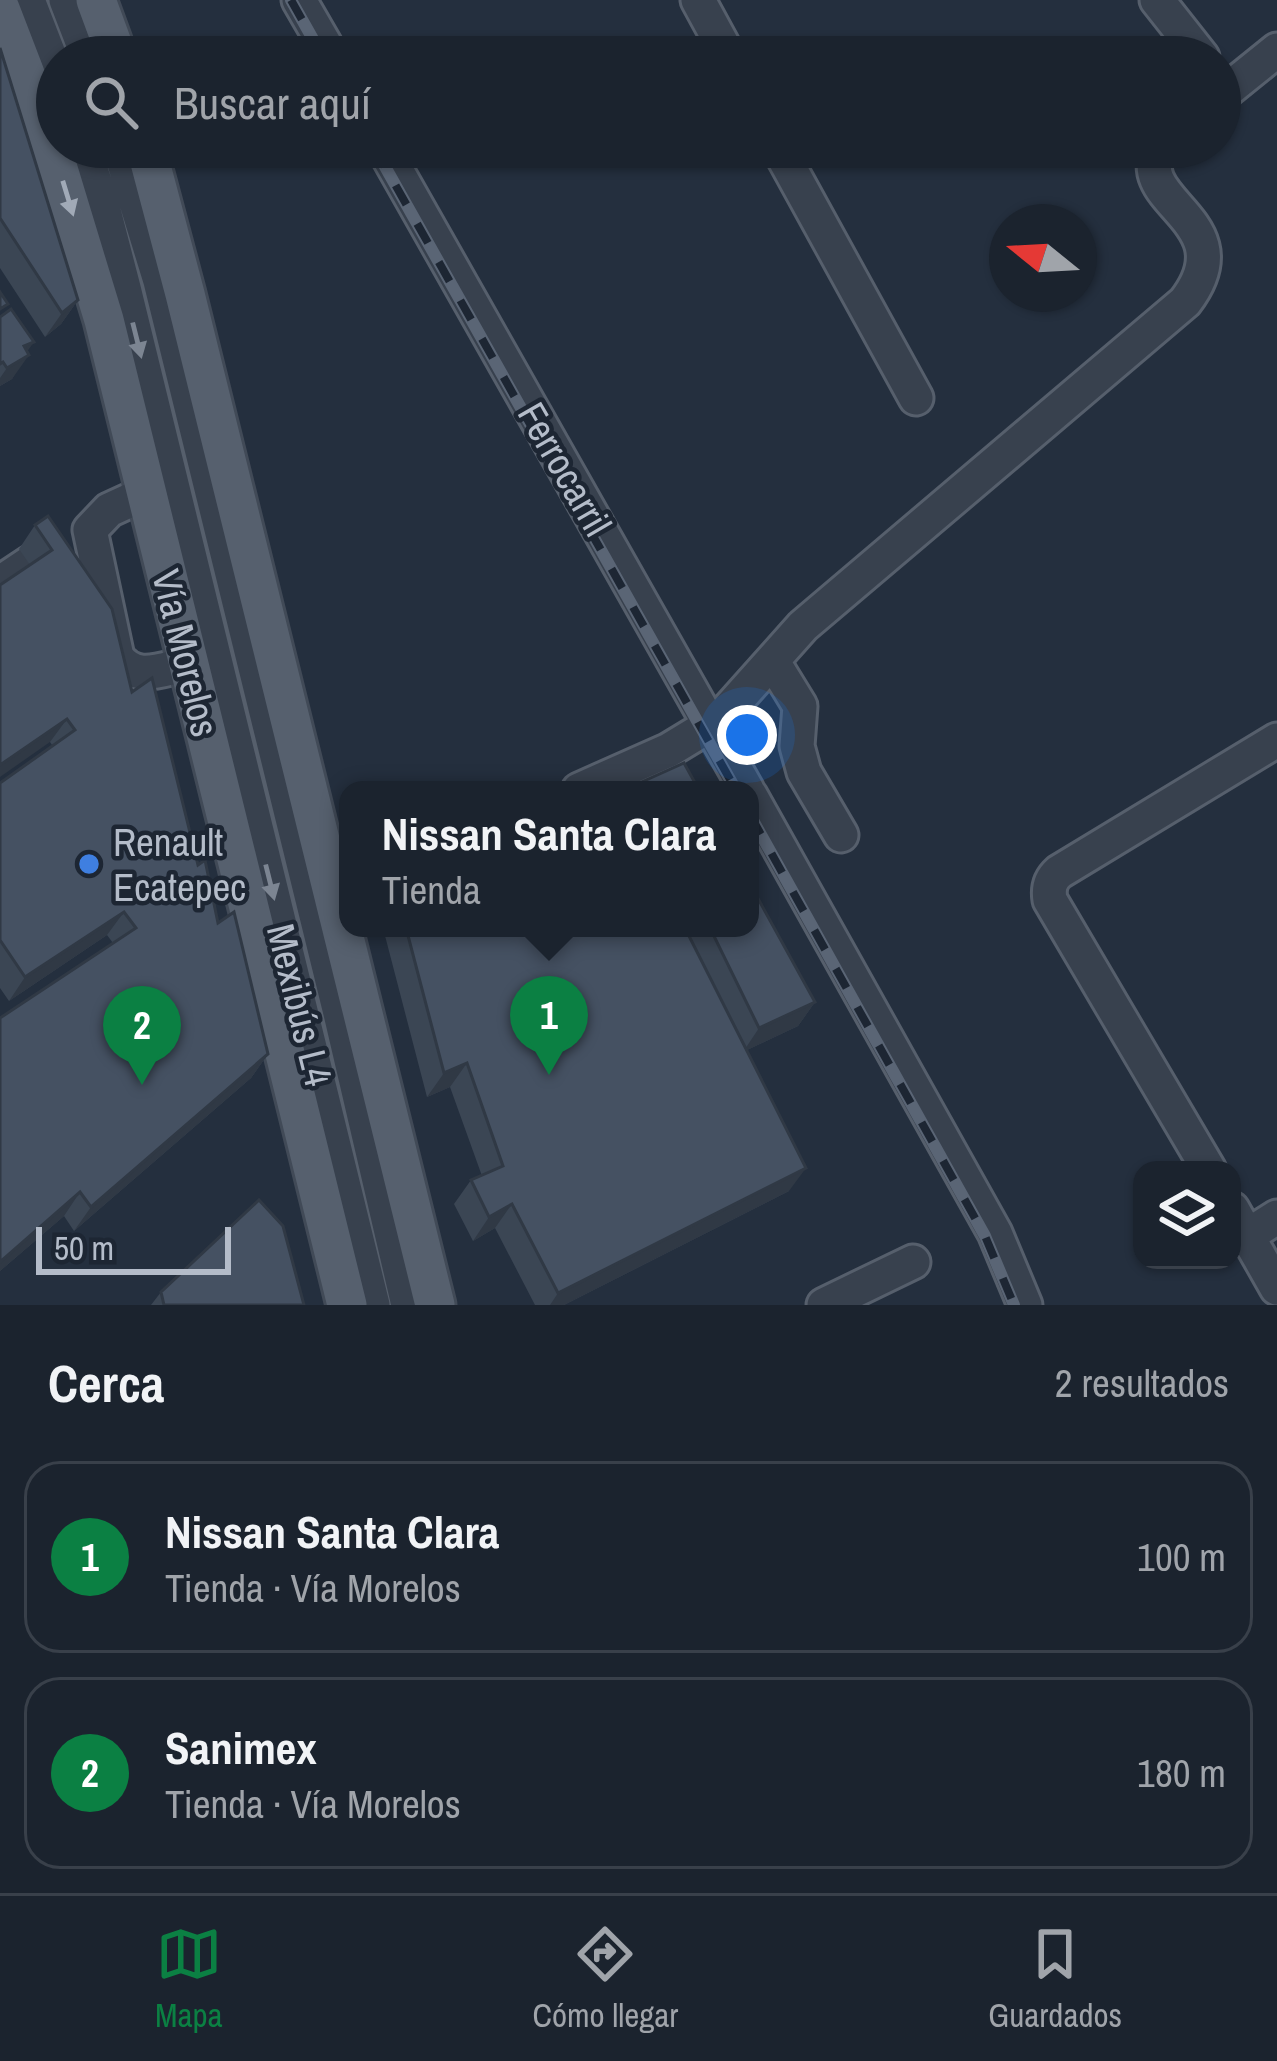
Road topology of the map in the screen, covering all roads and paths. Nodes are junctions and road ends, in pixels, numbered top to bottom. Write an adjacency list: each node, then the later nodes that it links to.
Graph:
1 (28, 0): 8 (street)
2 (66, 0): 9 (street)
3 (97, 0): 10 (main road)
4 (299, 0): 11 (street)
5 (698, 0): 12 (street)
6 (1157, 0): 13 (street)
7 (0, 9): 16 (main road, Vía Morelos, one-way to 16)
8 (42, 36)
9 (80, 36)
10 (110, 36)
11 (320, 36)
12 (718, 36)
13 (1185, 36)
14 (1277, 50): 15 (street)
15 (1241, 75)
16 (36, 103)
17 (58, 168): 25 (main road, Vía Morelos, one-way to 25)
18 (89, 168): 45 (street, Mexibús L4, one-way to 45)
19 (125, 168): 46 (street, Mexibús L4)
20 (152, 168): 36 (main road)
21 (394, 168): 30 (street, Ferrocarril)
22 (790, 168): 24 (street)
23 (1152, 168): 28 (street)
24 (916, 398)
25 (146, 493): 26 (street); 29 (main road, Vía Morelos)
26 (90, 530): 27 (street); 29 (street)
27 (0, 583)
28 (773, 662): 30 (street); 35 (street)
29 (188, 664): 44 (main road, Vía Morelos)
30 (711, 726): 32 (street); 33 (street, Ferrocarril)
31 (1277, 740): 38 (street)
32 (599, 781)
33 (741, 781)
34 (759, 812): 49 (street, Ferrocarril)
35 (842, 835)
36 (339, 887)
37 (351, 937): 47 (main road)
38 (1204, 1161)
39 (1277, 1217): 40 (street)
40 (1241, 1222)
41 (1241, 1225): 43 (street)
42 (913, 1262): 48 (street)
43 (1277, 1288)
44 (347, 1305)
45 (373, 1305)
46 (408, 1305)
47 (435, 1305)
48 (824, 1305)
49 (1025, 1305)

